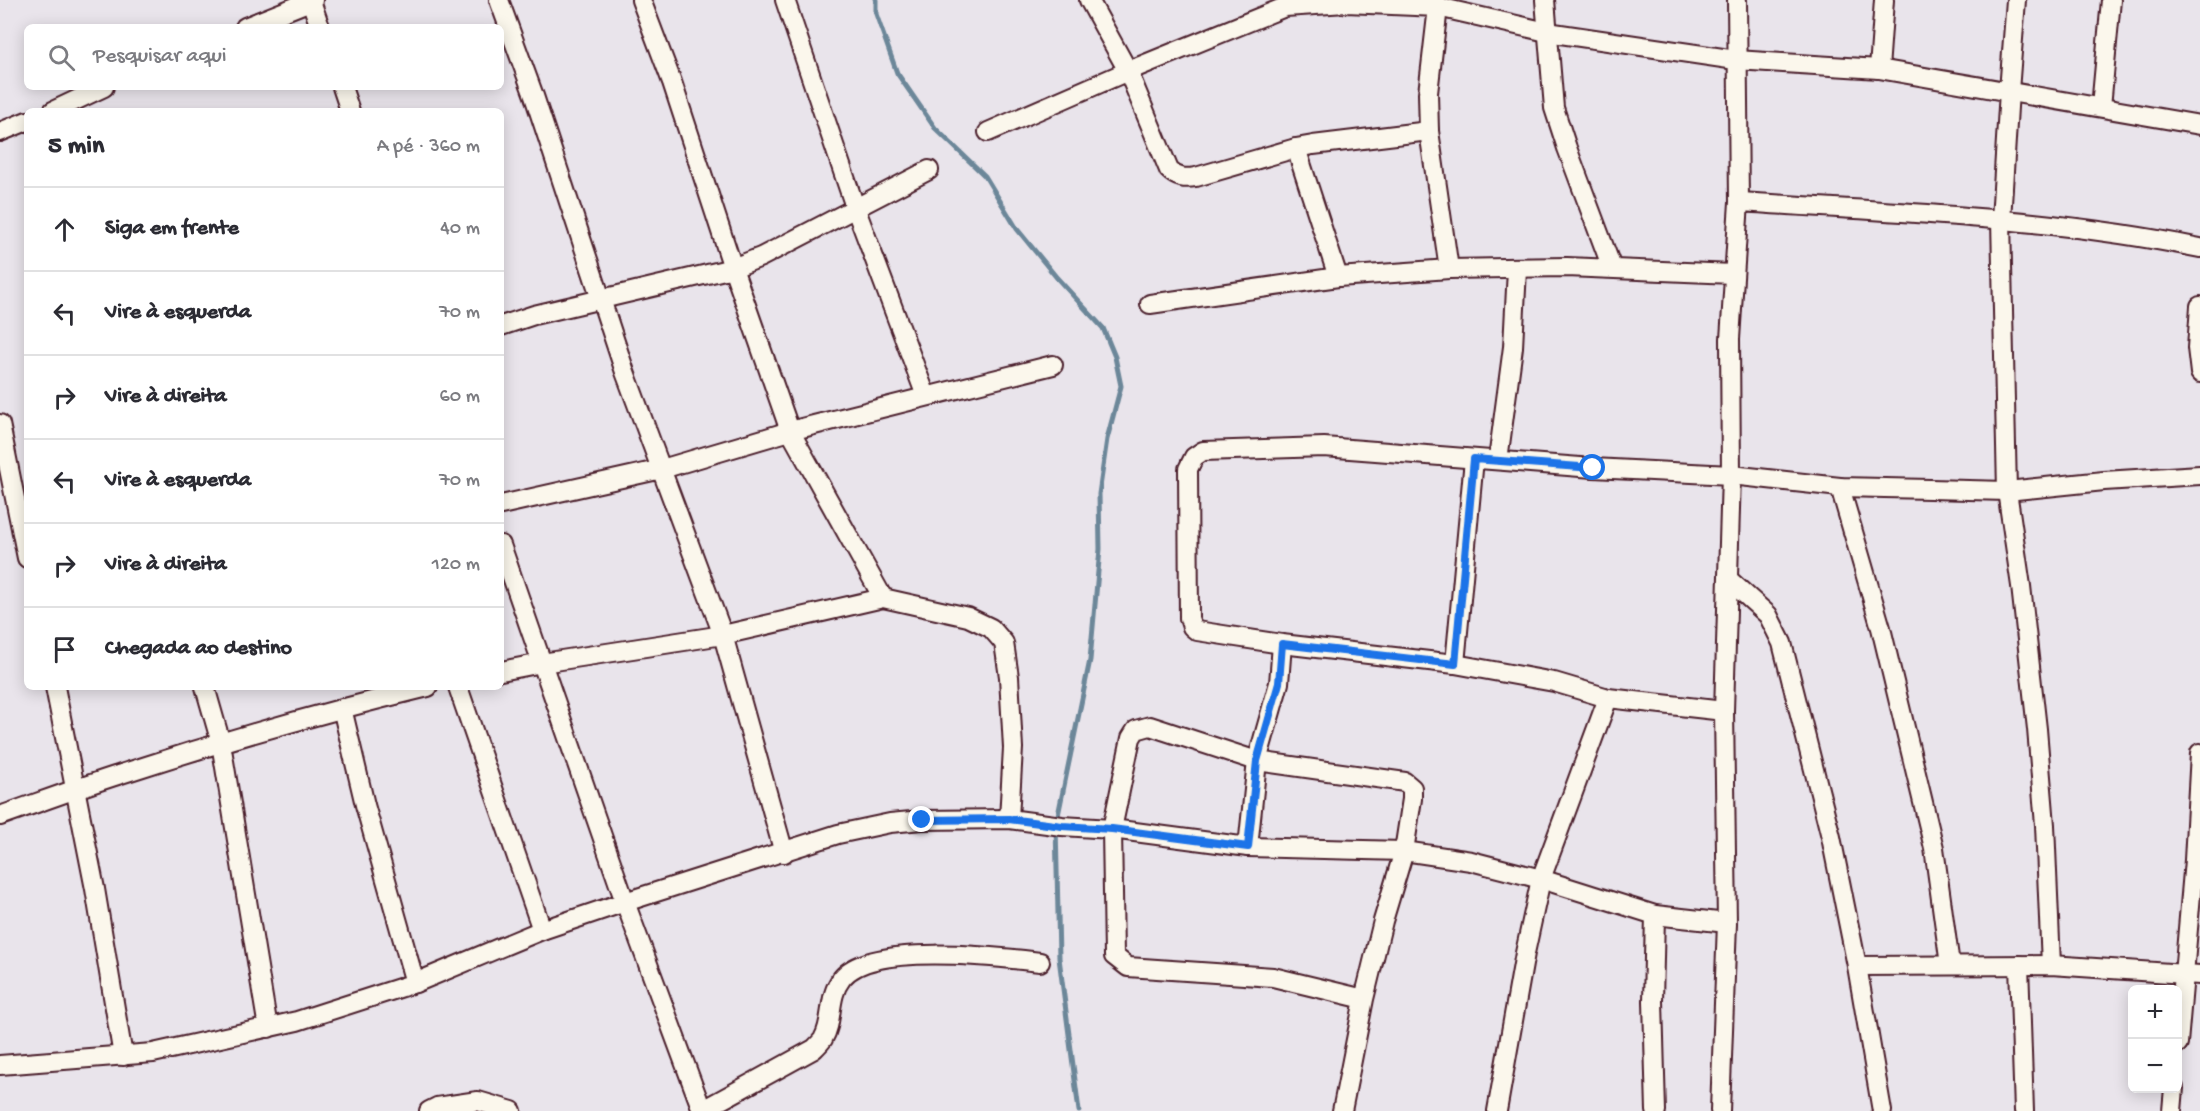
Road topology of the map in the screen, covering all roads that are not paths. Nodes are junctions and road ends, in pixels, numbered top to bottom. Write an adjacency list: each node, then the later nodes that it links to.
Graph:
1 (312, 0): 13 (street); 14 (street)
2 (499, 0): 42 (street)
3 (642, 0): 36 (street)
4 (785, 0): 33 (street)
5 (1089, 0): 18 (street)
6 (1545, 0): 15 (street)
7 (1737, 0): 16 (street)
8 (1884, 0): 17 (street)
9 (2016, 0): 21 (street)
10 (2111, 0): 22 (street)
11 (1285, 4): 12 (street); 18 (street)
12 (1438, 8): 15 (street); 27 (street)
13 (252, 24)
14 (319, 24)
15 (1547, 32): 16 (street); 37 (street)
16 (1736, 60): 17 (street); 32 (street)
17 (1879, 69): 21 (street)
18 (1128, 71): 29 (street); 30 (street)
19 (98, 90): 23 (street)
20 (343, 90): 24 (street)
21 (2008, 91): 22 (street); 34 (street)
22 (2101, 107): 26 (street)
23 (61, 108)
24 (349, 108)
25 (24, 122): 28 (street)
26 (2200, 125)
27 (1429, 131): 30 (street); 38 (street)
28 (0, 132)
29 (988, 132)
30 (1296, 148): 41 (street)
31 (929, 170): 33 (street)
32 (1739, 202): 34 (street); 40 (street)
33 (855, 207): 36 (street); 48 (street)
34 (2001, 220): 35 (street); 58 (street)
35 (2200, 248)
36 (733, 268): 42 (street); 50 (street)
37 (1612, 268): 39 (street); 40 (street)
38 (1449, 269): 39 (street); 41 (street)
39 (1517, 269): 52 (street)
40 (1733, 274): 54 (street)
41 (1338, 277): 43 (street)
42 (602, 300): 45 (street); 53 (street)
43 (1150, 304)
44 (2200, 306): 47 (street)
45 (504, 325)
46 (1053, 365): 48 (street)
47 (2200, 374)
48 (926, 396): 50 (street)
49 (0, 424): 56 (street)
50 (790, 431): 53 (street); 63 (street)
51 (1474, 459): 52 (street); 65 (street); 67 (street)
52 (1498, 460): 54 (street)
53 (662, 469): 59 (street); 64 (street)
54 (1731, 475): 57 (street); 62 (street)
55 (2200, 475): 58 (street)
56 (13, 486): 60 (street)
57 (1840, 487): 58 (street); 92 (street)
58 (2007, 491): 94 (street)
59 (504, 504)
60 (24, 543)
61 (504, 555): 66 (street)
62 (1728, 579): 75 (street); 95 (street)
63 (883, 598): 64 (street); 81 (street)
64 (723, 635): 66 (street); 85 (street)
65 (1282, 644): 67 (street); 78 (street)
66 (542, 663): 68 (street); 87 (street)
67 (1455, 664): 73 (street)
68 (504, 670)
69 (56, 690): 79 (street)
70 (206, 690): 76 (street)
71 (416, 690): 74 (street)
72 (459, 690): 90 (street)
73 (1608, 698): 75 (street); 86 (street)
74 (342, 708): 76 (street); 97 (street)
75 (1724, 711): 89 (street)
76 (221, 743): 79 (street); 99 (street)
77 (2200, 753): 96 (street)
78 (1257, 761): 82 (street); 83 (street); 84 (street)
79 (76, 789): 80 (street); 101 (street)
80 (0, 816)
81 (1009, 819): 82 (street); 85 (street)
82 (1112, 829): 83 (street); 98 (street)
83 (1248, 847): 84 (street)
84 (1404, 851): 86 (street); 98 (street)
85 (784, 853): 87 (street)
86 (1541, 879): 88 (street); 108 (street)
87 (625, 902): 90 (street); 106 (street)
88 (1655, 915): 89 (street); 109 (street)
89 (1727, 923): 110 (street)
90 (542, 930): 97 (street)
91 (1040, 962): 106 (street)
92 (1950, 965): 93 (street); 95 (street)
93 (2019, 965): 94 (street); 112 (street)
94 (2051, 965): 96 (street)
95 (1857, 966): 111 (street)
96 (2192, 974): 100 (street)
97 (414, 983): 99 (street)
98 (1364, 999): 107 (street)
99 (268, 1028): 101 (street)
100 (2179, 1039)
101 (123, 1056): 102 (street)
102 (0, 1065)
103 (2174, 1093): 113 (street)
104 (429, 1111): 105 (street)
105 (512, 1111)
106 (702, 1111)
107 (1342, 1111)
108 (1497, 1111)
109 (1656, 1111)
110 (1720, 1111)
111 (1882, 1111)
112 (2024, 1111)
113 (2172, 1111)

